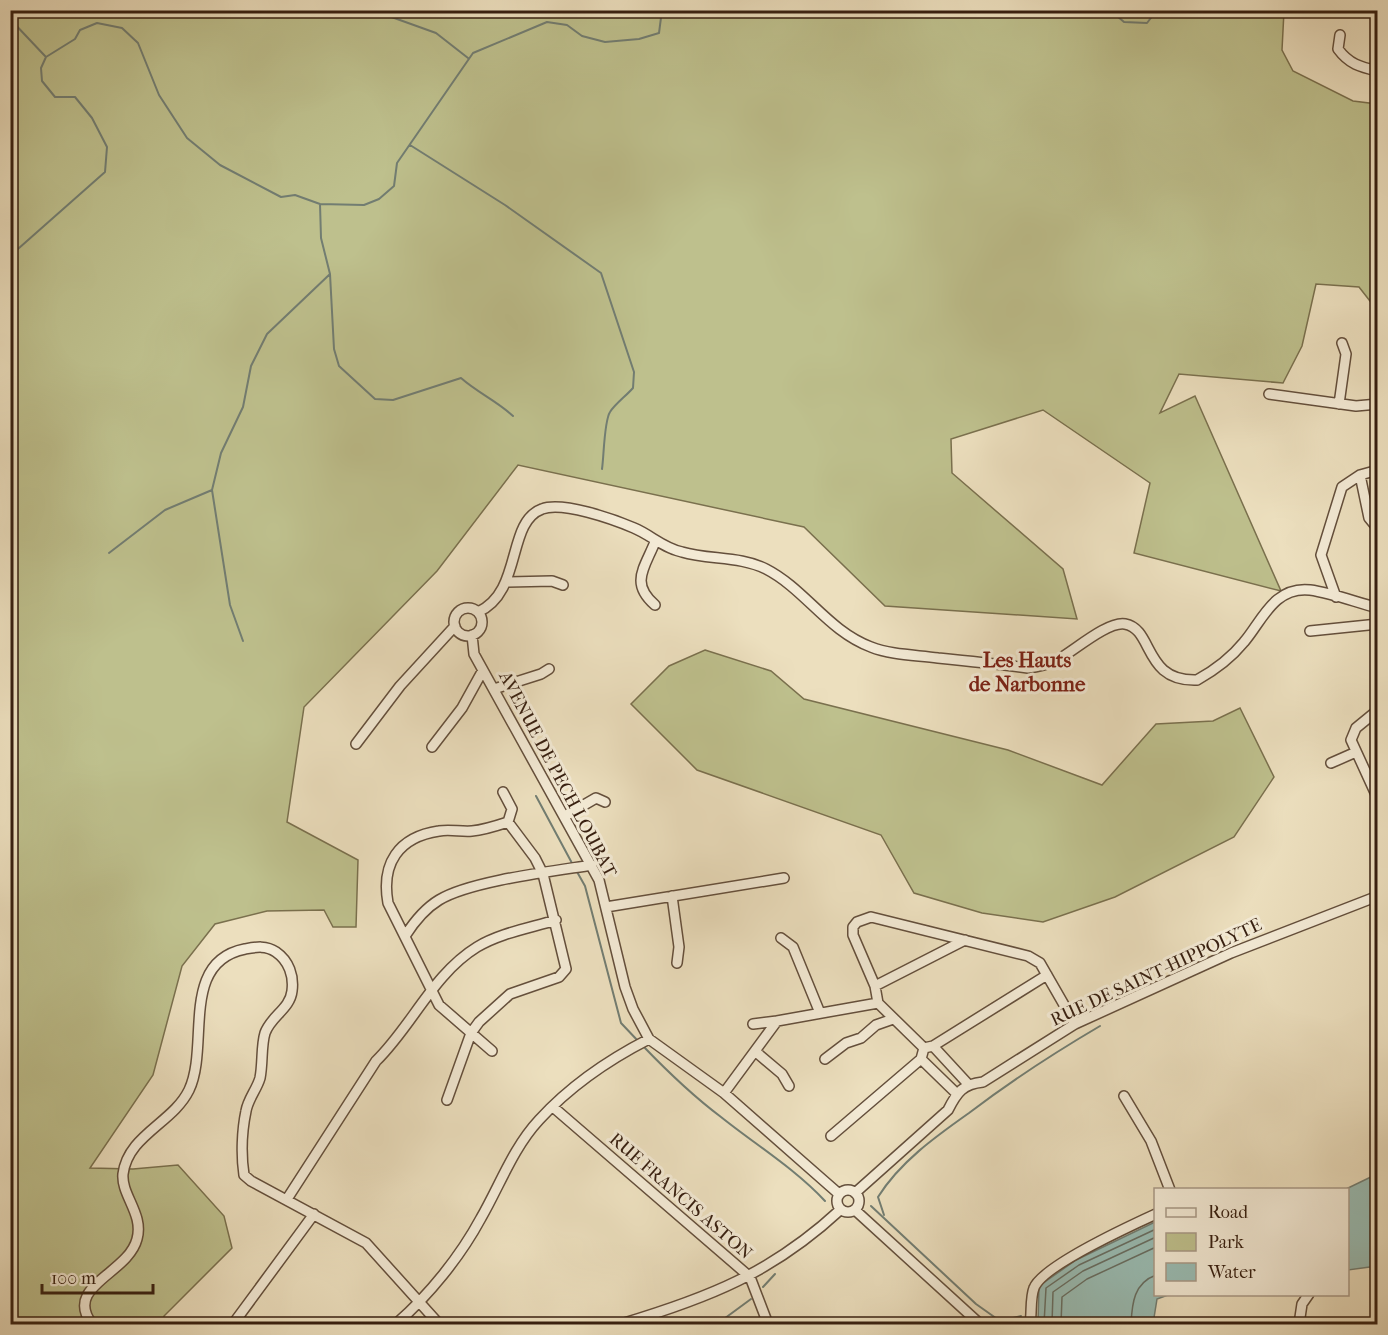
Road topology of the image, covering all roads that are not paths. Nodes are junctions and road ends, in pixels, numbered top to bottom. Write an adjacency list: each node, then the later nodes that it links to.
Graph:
1 (1340, 35): 2 (street)
2 (1377, 71)
3 (1342, 343): 5 (street)
4 (1269, 394): 5 (street)
5 (1338, 404): 6 (street)
6 (1377, 404)
7 (1377, 470): 8 (street)
8 (1360, 475): 9 (street); 13 (street)
9 (1377, 529)
10 (655, 542): 11 (street); 13 (street); 14 (street)
11 (506, 582): 12 (street); 16 (street)
12 (563, 585)
13 (1336, 597): 15 (street)
14 (655, 606)
15 (1377, 608)
16 (478, 612): 18 (street); 20 (street)
17 (1377, 624): 19 (street)
18 (455, 626): 20 (street); 25 (street)
19 (1310, 631)
20 (472, 635): 22 (street, AVENUE DE PECH LOUBAT)
21 (549, 669): 23 (street)
22 (483, 670): 23 (street, AVENUE DE PECH LOUBAT); 26 (street)
23 (494, 689): 34 (street, AVENUE DE PECH LOUBAT)
24 (1377, 710): 27 (street)
25 (356, 744)
26 (432, 747)
27 (1356, 752): 28 (street); 30 (street)
28 (1331, 763)
29 (1377, 771): 30 (street)
30 (1368, 776): 32 (street)
31 (503, 792): 35 (street)
32 (1377, 799)
33 (605, 802): 34 (street)
34 (565, 816): 36 (street, AVENUE DE PECH LOUBAT)
35 (508, 822): 37 (street); 43 (street)
36 (592, 865): 37 (street); 41 (street, AVENUE DE PECH LOUBAT)
37 (543, 874): 42 (street); 43 (street)
38 (784, 878): 39 (street)
39 (672, 896): 41 (street); 46 (street)
40 (1377, 896): 55 (street, RUE DE SAINT-HIPPOLYTE)
41 (606, 907): 57 (street, AVENUE DE PECH LOUBAT)
42 (556, 920): 49 (street); 56 (street)
43 (405, 936): 49 (street)
44 (781, 938): 51 (street)
45 (965, 940): 47 (street); 48 (street); 48 (street)
46 (677, 963)
47 (1047, 975): 55 (street); 58 (street)
48 (875, 986): 50 (street)
49 (431, 991): 56 (street); 74 (street)
50 (878, 1003): 51 (street); 52 (street)
51 (820, 1014): 53 (street)
52 (893, 1019): 58 (street); 61 (street)
53 (777, 1021): 54 (street); 60 (street)
54 (753, 1024)
55 (1075, 1024): 63 (street, RUE DE SAINT-HIPPOLYTE)
56 (471, 1033): 59 (street); 68 (street)
57 (646, 1040): 65 (street, AVENUE DE PECH LOUBAT); 69 (street)
58 (928, 1047): 62 (street); 63 (street)
59 (492, 1052)
60 (756, 1052): 64 (street); 65 (street)
61 (825, 1059)
62 (921, 1059): 66 (street); 70 (street)
63 (968, 1084): 66 (street, RUE DE SAINT-HIPPOLYTE)
64 (789, 1086)
65 (724, 1094): 73 (street, AVENUE DE PECH LOUBAT)
66 (956, 1094): 72 (street, RUE DE SAINT-HIPPOLYTE)
67 (1124, 1096): 71 (street)
68 (447, 1100)
69 (553, 1107): 79 (street, RUE FRANCIS ASTON); 81 (street)
70 (831, 1136)
71 (1169, 1188)
72 (855, 1192): 73 (street); 76 (street)
73 (839, 1194): 75 (street)
74 (287, 1199): 77 (street); 82 (street)
75 (840, 1210): 76 (street); 79 (street)
76 (855, 1210): 88 (street)
77 (314, 1214): 81 (street); 83 (street)
78 (1154, 1214): 89 (street)
79 (750, 1277): 86 (street); 87 (street, RUE FRANCIS ASTON)
80 (1308, 1296): 90 (street)
81 (420, 1301): 84 (street); 85 (street)
82 (92, 1324)
83 (233, 1324)
84 (396, 1324)
85 (439, 1324)
86 (621, 1324)
87 (768, 1324)
88 (980, 1324)
89 (1030, 1324)
90 (1299, 1324)

